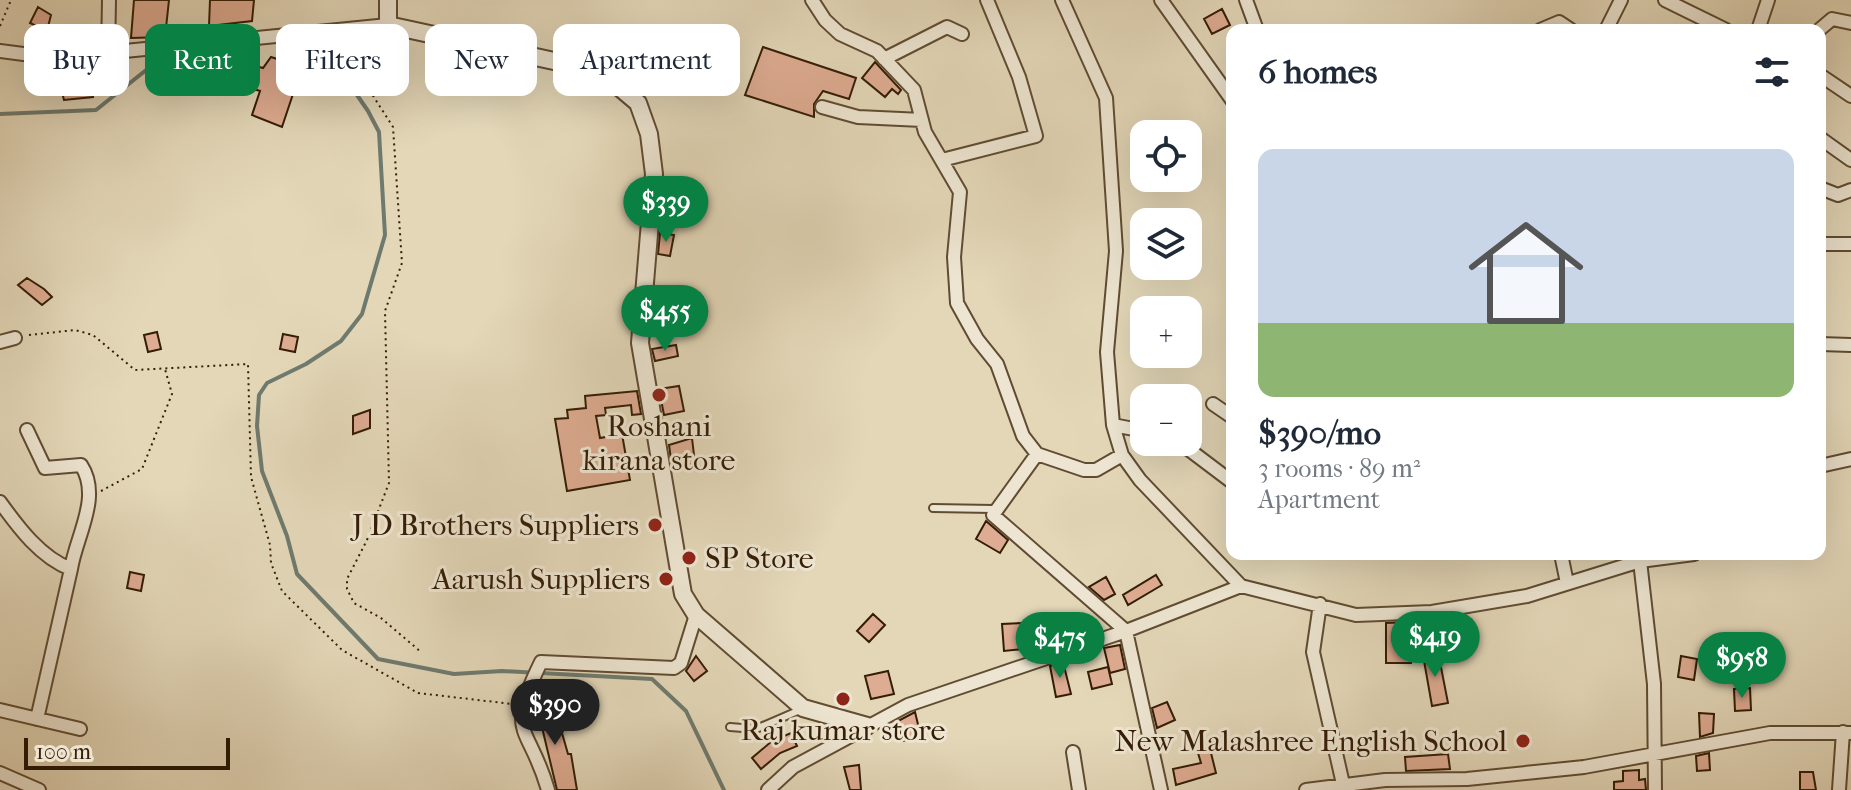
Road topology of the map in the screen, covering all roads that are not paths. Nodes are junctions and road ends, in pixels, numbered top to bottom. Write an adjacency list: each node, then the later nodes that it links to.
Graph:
1 (109, 0): 13 (street)
2 (388, 0): 14 (street)
3 (812, 0): 26 (street)
4 (987, 0): 33 (street)
5 (1062, 0): 45 (street)
6 (1180, 0): 11 (street)
7 (1246, 0): 15 (street)
8 (1621, 0): 16 (street)
9 (1665, 0): 17 (street)
10 (1768, 0): 18 (street)
11 (1165, 5): 28 (street)
12 (1851, 23): 19 (street)
13 (109, 24)
14 (388, 24)
15 (1255, 24)
16 (1609, 24)
17 (1710, 24)
18 (1760, 24)
19 (1826, 24)
20 (409, 30): 64 (street)
21 (962, 34): 26 (street)
22 (276, 37): 24 (street)
23 (0, 51): 25 (street)
24 (129, 52)
25 (24, 54)
26 (884, 59): 31 (street)
27 (1826, 79): 29 (street)
28 (1226, 91)
29 (1851, 96)
30 (822, 107): 31 (street)
31 (922, 120): 33 (street)
32 (1826, 142): 34 (street)
33 (942, 160): 48 (street)
34 (1851, 160)
35 (1826, 190): 36 (street)
36 (1851, 190)
37 (1826, 244): 38 (street)
38 (1851, 244)
39 (15, 338): 40 (street)
40 (0, 342)
41 (1826, 344): 42 (street)
42 (1851, 345)
43 (1213, 404): 44 (street)
44 (1226, 413)
45 (1113, 425): 46 (street); 49 (street)
46 (1130, 428)
47 (27, 430): 60 (street)
48 (1037, 454): 49 (street); 56 (street)
49 (1122, 455): 62 (street)
50 (1198, 456): 53 (street)
51 (1851, 459): 52 (street)
52 (1826, 465)
53 (1226, 477)
54 (0, 502): 60 (street)
55 (933, 508): 56 (lane)
56 (993, 509): 65 (street)
57 (1562, 560): 61 (street)
58 (1643, 560): 59 (street)
59 (1640, 561): 61 (street); 74 (street)
60 (71, 569): 68 (street)
61 (1567, 583): 63 (street)
62 (1241, 586): 63 (street); 65 (street)
63 (1320, 604): 76 (street)
64 (696, 615): 66 (street); 80 (street)
65 (1126, 631): 69 (street); 83 (street)
66 (803, 708): 69 (street); 70 (lane)
67 (0, 710): 68 (street)
68 (37, 719): 71 (street)
69 (867, 726): 81 (street)
70 (730, 727)
71 (80, 729)
72 (1847, 732): 74 (street); 85 (street)
73 (1073, 752): 82 (street)
74 (1652, 756): 77 (street); 84 (street)
75 (0, 773): 78 (street)
76 (1343, 784): 77 (street); 79 (street)
77 (1466, 784)
78 (31, 788)
79 (1313, 789)
80 (548, 790)
81 (768, 790)
82 (1079, 790)
83 (1161, 790)
84 (1655, 790)
85 (1839, 790)

